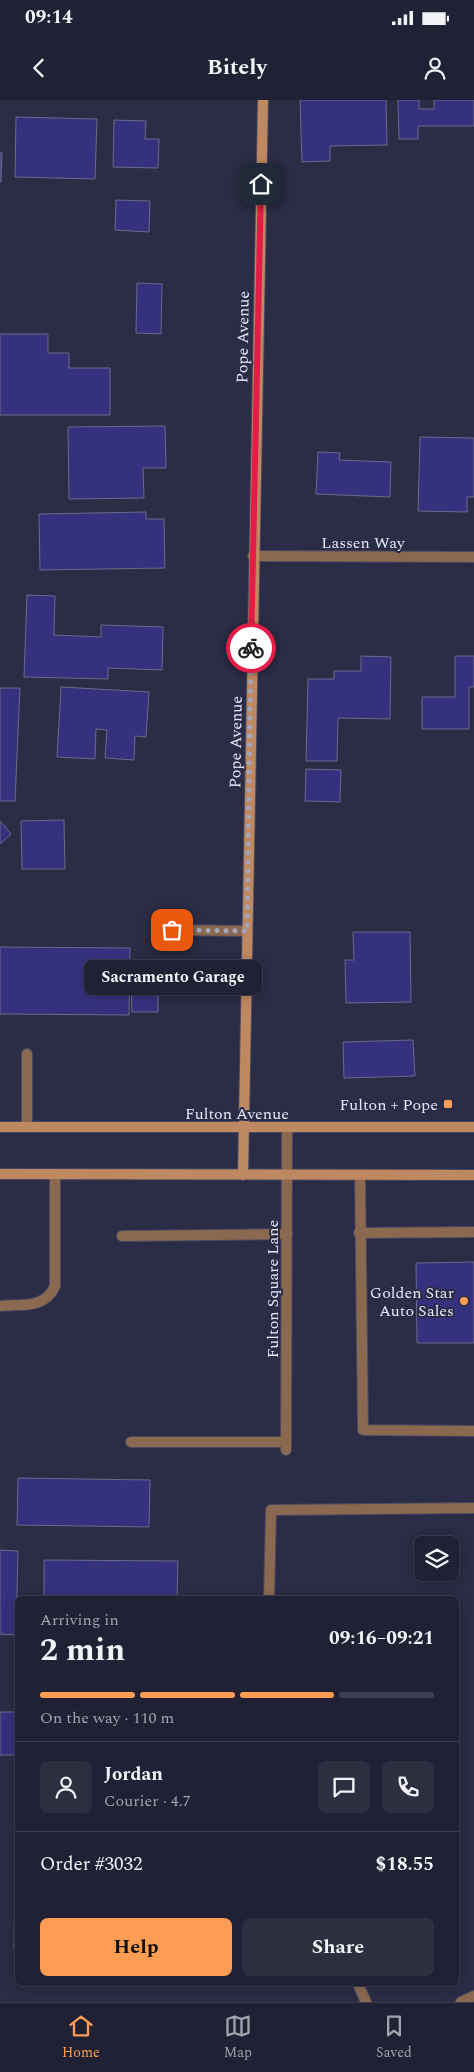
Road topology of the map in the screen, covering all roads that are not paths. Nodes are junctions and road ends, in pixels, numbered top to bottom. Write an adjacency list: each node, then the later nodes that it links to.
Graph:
1 (263, 100): 2 (street, Pope Avenue)
2 (253, 556): 3 (street, Lassen Way); 5 (street, Pope Avenue)
3 (474, 558)
4 (172, 930): 5 (street)
5 (247, 931): 10 (street, Pope Avenue)
6 (27, 1054): 8 (street)
7 (0, 1127): 8 (street, Fulton Avenue)
8 (27, 1127): 10 (street, Fulton Avenue)
9 (474, 1127): 11 (street, Fulton Avenue)
10 (244, 1128): 11 (street, Fulton Avenue); 14 (street, Pope Avenue)
11 (287, 1128): 15 (street, Fulton Square Lane)
12 (0, 1174): 13 (street)
13 (55, 1174): 14 (street); 22 (street)
14 (243, 1175): 15 (street)
15 (287, 1175): 16 (street); 20 (street, Fulton Square Lane)
16 (360, 1175): 17 (street); 19 (street)
17 (474, 1175)
18 (474, 1232): 19 (street)
19 (359, 1233): 23 (street)
20 (287, 1234): 21 (street); 24 (street, Fulton Square Lane)
21 (122, 1236)
22 (0, 1306)
23 (474, 1431)
24 (131, 1442)
25 (474, 1508): 26 (street)
26 (269, 1596)
27 (359, 1986): 29 (street)
28 (474, 1996): 30 (street)
29 (366, 2002)
30 (462, 2002)

